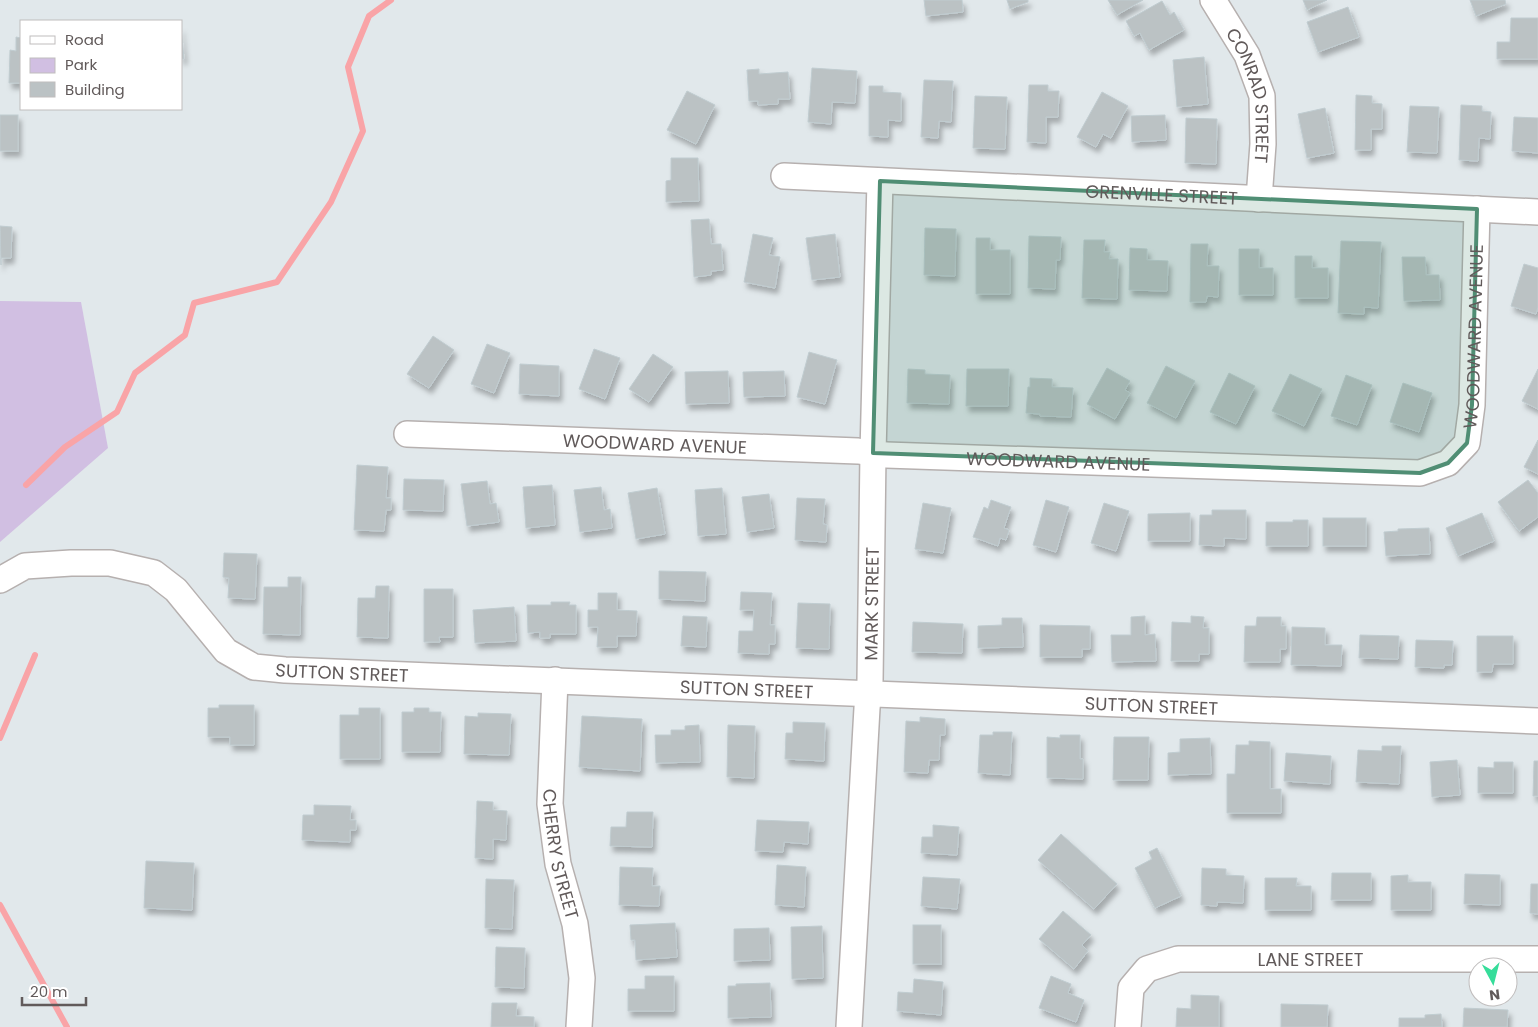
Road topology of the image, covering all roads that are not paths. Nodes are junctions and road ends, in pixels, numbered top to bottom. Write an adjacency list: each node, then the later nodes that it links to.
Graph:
1 (1213, 0): 4 (street, CONRAD STREET)
2 (784, 176): 3 (street, GRENVILLE STREET)
3 (880, 181): 4 (street, GRENVILLE STREET); 8 (street, MARK STREET)
4 (1259, 199): 5 (street, GRENVILLE STREET)
5 (1477, 209): 6 (street, GRENVILLE STREET); 8 (street, WOODWARD AVENUE)
6 (1538, 212)
7 (407, 434): 8 (street, WOODWARD AVENUE)
8 (873, 453): 11 (street, MARK STREET)
9 (0, 580): 10 (street, SUTTON STREET)
10 (555, 680): 11 (street, SUTTON STREET); 14 (street, CHERRY STREET)
11 (868, 693): 12 (street, SUTTON STREET); 15 (street, MARK STREET)
12 (1538, 721)
13 (1538, 959): 16 (street, LANE STREET)
14 (579, 1027)
15 (849, 1027)
16 (1128, 1027)

